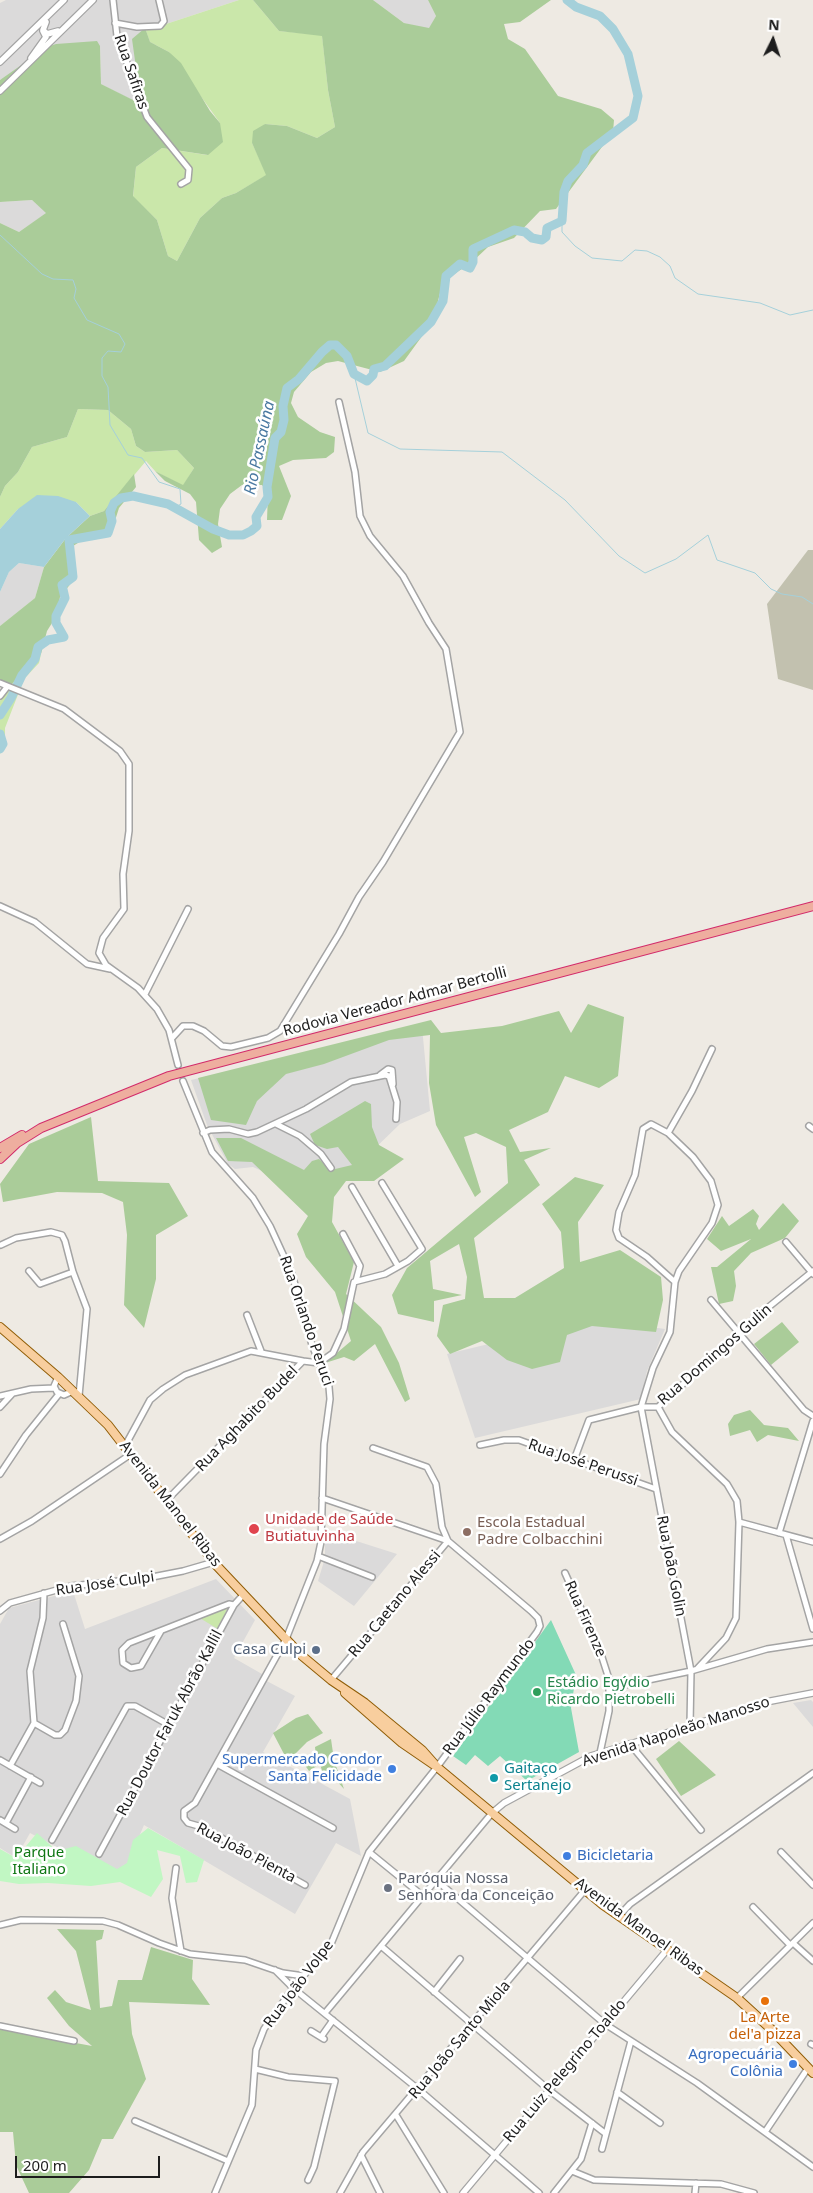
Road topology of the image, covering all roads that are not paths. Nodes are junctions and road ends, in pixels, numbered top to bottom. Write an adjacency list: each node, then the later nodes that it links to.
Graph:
1 (64, 0): 5 (street)
2 (93, 0): 8 (street)
3 (113, 0): 6 (street, Rua Safiras)
4 (159, 0): 6 (street)
5 (55, 8): 7 (street); 8 (street)
6 (115, 23): 12 (street, Rua Safiras)
7 (36, 28): 9 (street); 10 (street)
8 (62, 30): 9 (street)
9 (31, 60): 11 (street)
10 (0, 62)
11 (0, 91)
12 (181, 184)
13 (339, 402): 22 (street)
14 (0, 683): 15 (street)
15 (12, 689): 16 (street); 20 (street)
16 (0, 696)
17 (0, 906): 20 (street)
18 (813, 906): 28 (highway, Rodovia Vereador Admar Bertolli)
19 (188, 909): 21 (street)
20 (110, 970): 21 (street)
21 (145, 994): 22 (street)
22 (172, 1038): 24 (street)
23 (712, 1049): 29 (street)
24 (178, 1065)
25 (183, 1081): 30 (street, Rua Orlando Peruci)
26 (396, 1119): 27 (street)
27 (276, 1124): 30 (street); 35 (street)
28 (40, 1128): 31 (highway); 32 (highway, Rodovia Vereador Admar Bertolli)
29 (668, 1133): 46 (street); 46 (street)
30 (204, 1136): 53 (street, Rua Orlando Peruci)
31 (0, 1148)
32 (12, 1148): 33 (highway, Rodovia Vereador Admar Bertolli); 34 (highway)
33 (0, 1159)
34 (0, 1164)
35 (331, 1168)
36 (382, 1183): 41 (street)
37 (352, 1186): 41 (street)
38 (343, 1234): 45 (street, Rua Aghabito Budel)
39 (786, 1242): 44 (street)
40 (1, 1245): 43 (street)
41 (398, 1266): 45 (street)
42 (29, 1271): 43 (street)
43 (73, 1272): 57 (street)
44 (812, 1272): 50 (street, Rua Domingos Gulin)
45 (356, 1281): 53 (street, Rua Aghabito Budel)
46 (675, 1282): 61 (street)
47 (711, 1300): 50 (street)
48 (247, 1315): 51 (street)
49 (0, 1327): 54 (main road, Avenida Manoel Ribas)
50 (740, 1334): 62 (street, Rua Domingos Gulin); 63 (street)
51 (261, 1351): 52 (street); 66 (street)
52 (304, 1361): 53 (street, Rua Aghabito Budel); 73 (street, Rua Aghabito Budel)
53 (319, 1363): 72 (street, Rua Orlando Peruci)
54 (58, 1377): 55 (street); 57 (main road, Avenida Manoel Ribas)
55 (54, 1388): 56 (street); 58 (street)
56 (12, 1393): 59 (street); 60 (street)
57 (76, 1393): 58 (street); 66 (main road, Avenida Manoel Ribas)
58 (59, 1394): 70 (street)
59 (0, 1396)
60 (0, 1407)
61 (641, 1407): 62 (street, Rua Domingos Gulin); 69 (street, Rua Domingos Gulin); 71 (street, Rua João Golin)
62 (658, 1407): 74 (street)
63 (813, 1416)
64 (813, 1421): 75 (street)
65 (480, 1445): 69 (street, Rua José Perussi)
66 (125, 1446): 68 (main road, Avenida Manoel Ribas)
67 (373, 1448): 78 (street, Rua Caetano Alessi)
68 (131, 1454): 73 (main road, Avenida Manoel Ribas); 77 (street)
69 (574, 1460): 71 (street, Rua José Perussi)
70 (0, 1474)
71 (656, 1489): 94 (street, Rua João Golin)
72 (322, 1498): 78 (street); 80 (street, Rua Orlando Peruci)
73 (166, 1501): 81 (main road, Avenida Manoel Ribas)
74 (740, 1522): 75 (street); 93 (street)
75 (779, 1533): 76 (street)
76 (786, 1535): 79 (street); 89 (street)
77 (0, 1539)
78 (448, 1541): 95 (street, Rua Caetano Alessi); 108 (street, Rua Júlio Raymundo)
79 (813, 1542)
80 (318, 1556): 83 (street); 91 (street, Rua Orlando Peruci)
81 (214, 1562): 84 (street, Rua José Culpi); 85 (main road, Avenida Manoel Ribas)
82 (565, 1572): 96 (street, Rua Firenze)
83 (372, 1578)
84 (43, 1594): 87 (street, Rua José Culpi); 99 (street)
85 (244, 1594): 86 (street, Rua Doutor Faruk Abrão Kallil); 91 (main road, Avenida Manoel Ribas)
86 (234, 1605): 90 (street); 101 (street, Rua Doutor Faruk Abrão Kallil)
87 (0, 1611)
88 (63, 1624): 99 (street)
89 (813, 1629)
90 (161, 1631): 90 (street)
91 (286, 1639): 95 (main road, Avenida Manoel Ribas); 106 (street, Rua Orlando Peruci)
92 (813, 1642): 93 (street)
93 (698, 1669): 94 (street)
94 (690, 1671): 96 (street); 102 (street, Rua João Golin)
95 (334, 1682): 98 (main road, Avenida Manoel Ribas); 100 (main road, Avenida Manoel Ribas)
96 (610, 1688): 104 (street, Rua Firenze)
97 (813, 1693): 102 (street, Avenida Napoleão Manosso)
98 (366, 1713): 100 (main road); 108 (main road, Avenida Manoel Ribas)
99 (34, 1723): 107 (street)
100 (390, 1723): 108 (main road, Avenida Manoel Ribas)
101 (169, 1725): 119 (street); 122 (street, Rua Doutor Faruk Abrão Kallil)
102 (690, 1725): 103 (street, Avenida Napoleão Manosso)
103 (630, 1744): 104 (street, Avenida Napoleão Manosso); 118 (street)
104 (600, 1753): 112 (street, Avenida Napoleão Manosso)
105 (0, 1760): 107 (street)
106 (216, 1764): 115 (street, Rua Orlando Peruci); 117 (street)
107 (10, 1766): 110 (street)
108 (437, 1767): 112 (main road, Avenida Manoel Ribas); 120 (street, Rua João Volpe)
109 (813, 1773): 130 (street)
110 (31, 1778): 111 (street); 114 (street)
111 (40, 1783)
112 (492, 1813): 124 (street); 127 (main road, Avenida Manoel Ribas)
113 (0, 1820): 114 (street)
114 (6, 1823): 116 (street)
115 (188, 1823): 125 (street, Rua João Pienta)
116 (15, 1828)
117 (333, 1828)
118 (700, 1830)
119 (52, 1840)
120 (369, 1852): 128 (street); 141 (street, Rua João Volpe)
121 (781, 1852): 126 (street)
122 (99, 1854)
123 (176, 1868): 136 (street)
124 (436, 1880): 128 (street); 137 (street)
125 (305, 1885)
126 (813, 1885)
127 (585, 1890): 130 (main road, Avenida Manoel Ribas); 137 (street, Rua João Santo Miola)
128 (423, 1896): 134 (street)
129 (753, 1906): 133 (street)
130 (619, 1916): 135 (main road, Avenida Manoel Ribas)
131 (813, 1922): 133 (street)
132 (0, 1925): 136 (street)
133 (792, 1944): 139 (street); 144 (street)
134 (381, 1946): 143 (street); 145 (street)
135 (667, 1950): 144 (main road, Avenida Manoel Ribas); 148 (street, Rua Luiz Pelegrino Toaldo)
136 (181, 1951): 140 (street)
137 (528, 1958): 147 (street, Rua João Santo Miola); 148 (street)
138 (460, 1960): 143 (street)
139 (813, 1961)
140 (275, 1970): 141 (street); 142 (street)
141 (304, 1976): 142 (street, Rua João Volpe)
142 (294, 1988): 145 (street); 153 (street, Rua João Volpe)
143 (434, 1992): 147 (street)
144 (737, 1998): 154 (main road, Avenida Manoel Ribas)
145 (325, 2013): 146 (street)
146 (333, 2020): 150 (street); 155 (street)
147 (472, 2024): 155 (street, Rua João Santo Miola); 156 (street)
148 (605, 2024): 152 (street); 156 (street, Rua Luiz Pelegrino Toaldo)
149 (0, 2026): 151 (street)
150 (311, 2031)
151 (74, 2041)
152 (631, 2041): 157 (street); 162 (street)
153 (255, 2070): 167 (street, Rua João Volpe); 170 (street)
154 (810, 2070): 162 (street)
155 (418, 2089): 158 (street, Rua João Santo Miola); 166 (street)
156 (549, 2090): 160 (street); 166 (street, Rua Luiz Pelegrino Toaldo)
157 (617, 2092): 161 (street); 163 (street)
158 (396, 2115): 165 (street, Rua João Santo Miola); 175 (street)
159 (135, 2121): 167 (street)
160 (592, 2123): 163 (street); 169 (street)
161 (660, 2123)
162 (765, 2132): 168 (street)
163 (606, 2134): 164 (street)
164 (602, 2149)
165 (361, 2155): 173 (street, Rua João Santo Miola); 174 (street)
166 (494, 2155): 176 (street, Rua Luiz Pelegrino Toaldo); 177 (street)
167 (228, 2161): 172 (street, Rua João Volpe)
168 (813, 2167)
169 (572, 2171): 171 (street); 178 (street)
170 (308, 2180)
171 (696, 2183): 179 (street); 180 (street)
172 (214, 2193)
173 (340, 2193)
174 (380, 2193)
175 (444, 2193)
176 (463, 2193)
177 (539, 2193)
178 (554, 2193)
179 (695, 2193)
180 (754, 2193)

